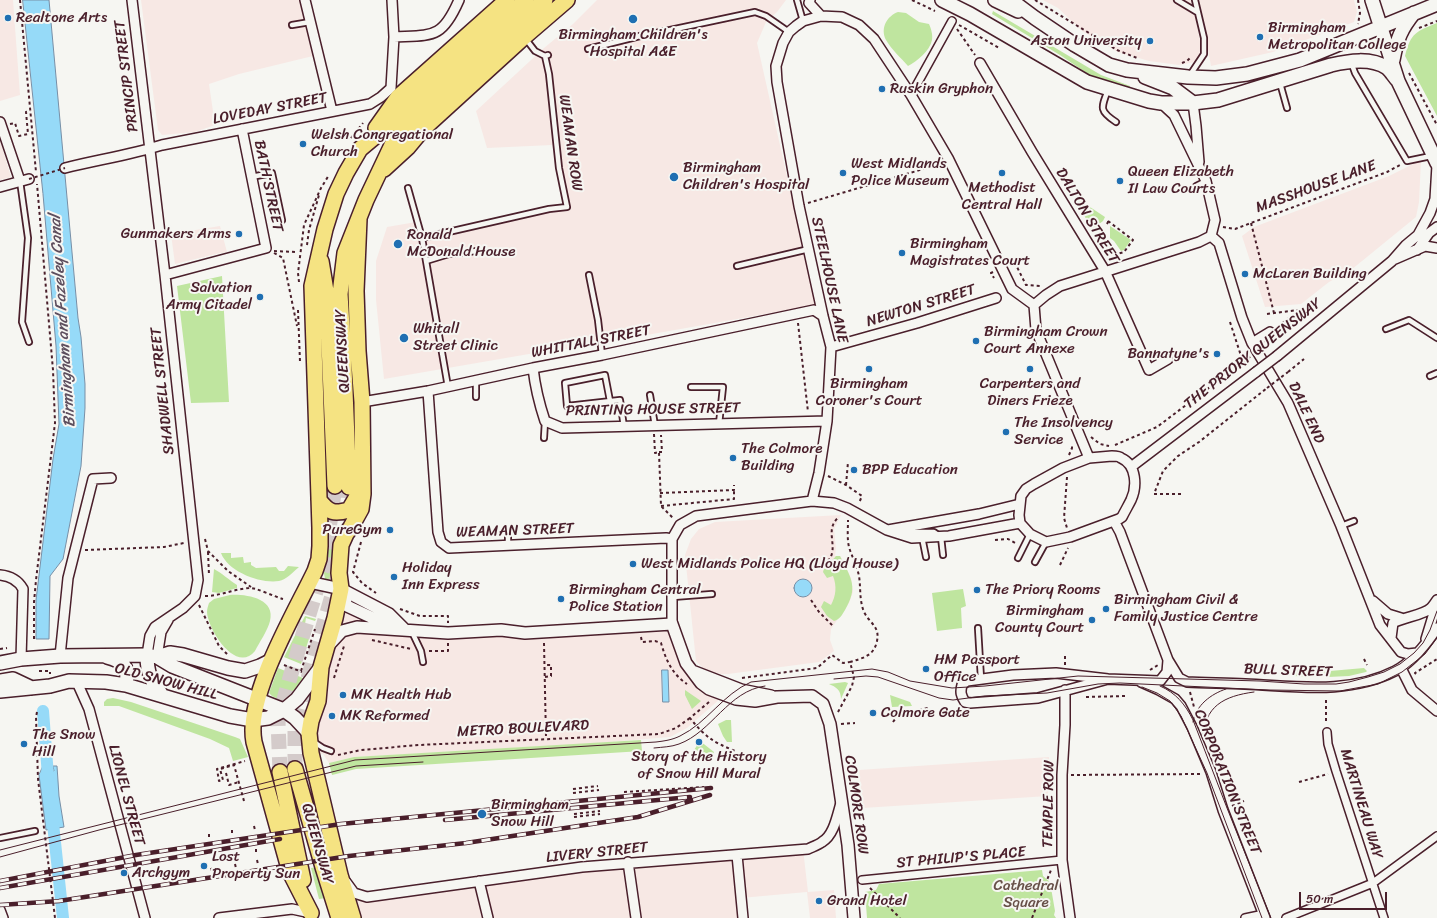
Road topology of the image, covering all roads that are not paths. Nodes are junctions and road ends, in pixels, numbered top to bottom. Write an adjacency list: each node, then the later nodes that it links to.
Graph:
1 (132, 0): 50 (street, PRINCIP STREET)
2 (305, 0): 24 (street)
3 (392, 0): 30 (street)
4 (459, 0): 30 (street)
5 (507, 0): 51 (highway)
6 (526, 0): 32 (highway)
7 (545, 0): 32 (highway)
8 (567, 0): 31 (highway)
9 (797, 0): 22 (lane)
10 (810, 0): 20 (street)
11 (995, 0): 21 (main road)
12 (1012, 0): 21 (main road)
13 (1177, 0): 19 (lane)
14 (1195, 0): 19 (lane)
15 (1372, 0): 26 (main road)
16 (946, 1): 41 (main road)
17 (1435, 4): 18 (main road)
18 (1416, 6): 26 (main road); 35 (main road)
19 (1197, 12): 38 (lane)
20 (822, 16): 22 (street); 42 (street)
21 (1035, 18): 37 (main road)
22 (803, 21): 27 (street)
23 (952, 21): 42 (street)
24 (310, 22): 25 (lane); 46 (street)
25 (292, 25)
26 (1380, 27): 35 (main road); 38 (main road)
27 (789, 32): 28 (lane); 70 (street, STEELHOUSE LANE)
28 (656, 33)
29 (648, 34): 33 (lane)
30 (394, 37): 46 (street, LOVEDAY STREET)
31 (524, 37): 55 (highway); 68 (lane, WEAMAN ROW)
32 (482, 49): 51 (highway); 55 (highway, QUEENSWAY)
33 (588, 49)
34 (1350, 61): 39 (main road); 40 (main road); 52 (lane)
35 (1392, 61): 39 (main road)
36 (980, 63): 77 (street, DALTON STREET)
37 (1127, 70): 38 (main road); 43 (main road)
38 (1188, 77)
39 (1398, 80): 52 (main road)
40 (1280, 81): 43 (main road); 45 (lane)
41 (1108, 90): 44 (main road); 47 (lane)
42 (911, 95): 81 (street)
43 (1193, 102): 44 (main road); 54 (street)
44 (1161, 103): 54 (street)
45 (1287, 108)
46 (332, 111): 49 (street, LOVEDAY STREET)
47 (1116, 122)
48 (0, 123): 57 (street)
49 (242, 129): 50 (street, LOVEDAY STREET); 56 (street, BATH STREET)
50 (149, 149): 53 (street, LOVEDAY STREET); 78 (street, SHADWELL STREET)
51 (360, 150): 73 (highway)
52 (1436, 161): 66 (street, THE PRIORY QUEENSWAY)
53 (65, 168)
54 (1200, 168): 58 (street)
55 (377, 175): 62 (highway, QUEENSWAY)
56 (251, 177): 63 (lane); 78 (street, BATH STREET)
57 (25, 180): 60 (street); 86 (lane)
58 (1206, 181): 59 (lane); 67 (street)
59 (1196, 186)
60 (0, 187)
61 (408, 188): 68 (lane)
62 (359, 219): 73 (highway, QUEENSWAY); 101 (highway)
63 (282, 220)
64 (1437, 227): 65 (street)
65 (1429, 233): 66 (street); 71 (street)
66 (1418, 235): 75 (street, THE PRIORY QUEENSWAY)
67 (1211, 236): 77 (street); 87 (street, DALE END)
68 (422, 238): 74 (lane)
69 (1437, 248): 71 (street, THE PRIORY QUEENSWAY)
70 (809, 249): 76 (lane); 82 (street, STEELHOUSE LANE)
71 (1417, 250): 75 (street, THE PRIORY QUEENSWAY)
72 (477, 251): 74 (lane)
73 (320, 254): 114 (highway)
74 (426, 260): 95 (lane)
75 (1392, 261): 111 (street, THE PRIORY QUEENSWAY, bridge)
76 (737, 266)
77 (1105, 271): 81 (street); 90 (street, DALTON STREET)
78 (165, 275): 152 (street, SHADWELL STREET)
79 (588, 275): 89 (lane)
80 (996, 298): 88 (street, NEWTON STREET)
81 (1034, 305): 110 (street)
82 (823, 316): 88 (street, STEELHOUSE LANE); 89 (street, WHITTALL STREET)
83 (1386, 329): 85 (lane)
84 (1270, 332): 87 (street)
85 (1437, 338)
86 (30, 342)
87 (1252, 343): 120 (street, DALE END)
88 (831, 347): 102 (street, STEELHOUSE LANE)
89 (602, 355): 91 (street, WHITTALL STREET)
90 (1168, 360)
91 (534, 368): 94 (street, WHITTALL STREET); 103 (street, PRINTING HOUSE STREET)
92 (1437, 373): 93 (lane)
93 (1430, 376)
94 (476, 380): 95 (street, WHITTALL STREET); 99 (lane)
95 (448, 387): 97 (street, WHITTALL STREET)
96 (691, 387): 106 (lane)
97 (428, 391): 101 (street, WHITTALL STREET); 129 (street, WEAMAN STREET)
98 (650, 395): 108 (lane)
99 (476, 398)
100 (610, 401): 100 (lane); 107 (lane)
101 (362, 402): 112 (highway)
102 (828, 404): 104 (street); 105 (street, STEELHOUSE LANE)
103 (545, 421): 107 (street, PRINTING HOUSE STREET); 109 (lane)
104 (812, 421): 105 (street, PRINTING HOUSE STREET); 106 (street, PRINTING HOUSE STREET)
105 (826, 421): 115 (street, STEELHOUSE LANE)
106 (719, 424): 108 (street, PRINTING HOUSE STREET)
107 (624, 426): 108 (street, PRINTING HOUSE STREET)
108 (655, 426)
109 (544, 438)
110 (1089, 458): 111 (street); 116 (street)
111 (1131, 468): 117 (street)
112 (363, 474): 114 (highway); 136 (highway)
113 (111, 478): 150 (street)
114 (319, 500): 135 (highway)
115 (812, 501): 121 (street); 127 (street)
116 (1020, 504): 119 (street); 121 (street)
117 (1117, 520): 128 (street); 155 (street)
118 (1354, 521): 120 (lane)
119 (1020, 523): 124 (street); 125 (street)
120 (1340, 526): 139 (street, DALE END)
121 (887, 530): 123 (lane); 126 (street)
122 (508, 532): 129 (lane)
123 (914, 532): 125 (lane); 126 (lane)
124 (1030, 534): 128 (street); 132 (lane)
125 (941, 537): 126 (street); 130 (lane)
126 (923, 538): 131 (lane)
127 (672, 539): 129 (street, WEAMAN STREET); 138 (street)
128 (1046, 542): 133 (lane)
129 (508, 546)
130 (943, 555)
131 (926, 557)
132 (1018, 558)
133 (1035, 562)
134 (0, 575): 153 (street)
135 (309, 582): 136 (street); 154 (highway)
136 (341, 589): 145 (street); 148 (highway)
137 (712, 594): 138 (lane)
138 (673, 597): 142 (street)
139 (1370, 599): 141 (street); 146 (street, DALE END)
140 (1437, 604): 141 (street); 147 (street)
141 (1401, 618): 146 (street)
142 (672, 624): 145 (street); 179 (street, COLMORE ROW)
143 (978, 628): 160 (lane)
144 (1437, 628): 147 (street, BULL STREET)
145 (405, 630): 148 (street); 156 (lane)
146 (1391, 638): 149 (street, DALE END)
147 (1425, 644): 149 (street, BULL STREET)
148 (327, 646): 159 (highway)
149 (1417, 653): 158 (street, BULL STREET)
150 (60, 656): 151 (main road, OLD SNOW HILL); 153 (main road, OLD SNOW HILL)
151 (104, 656): 152 (main road, OLD SNOW HILL); 165 (main road)
152 (152, 656): 154 (main road, OLD SNOW HILL); 169 (main road); 170 (main road, OLD SNOW HILL)
153 (21, 659): 157 (main road, OLD SNOW HILL)
154 (272, 660): 170 (highway)
155 (1168, 660): 158 (street, BULL STREET); 163 (street)
156 (423, 662)
157 (0, 663)
158 (1400, 668): 172 (street)
159 (318, 671): 171 (main road); 175 (highway)
160 (981, 679): 161 (street); 168 (street)
161 (1108, 679): 163 (street); 168 (street)
162 (76, 680): 165 (main road, OLD SNOW HILL); 166 (main road, OLD SNOW HILL); 196 (street, LIONEL STREET)
163 (1136, 680): 194 (street, CORPORATION STREET)
164 (0, 681): 166 (main road)
165 (126, 685): 169 (main road, OLD SNOW HILL)
166 (32, 688): 167 (main road, OLD SNOW HILL)
167 (0, 691)
168 (1065, 694): 184 (street, TEMPLE ROW)
169 (162, 695): 173 (main road, OLD SNOW HILL)
170 (257, 700): 171 (main road, OLD SNOW HILL); 173 (highway)
171 (284, 710): 173 (main road); 175 (main road, OLD SNOW HILL)
172 (1437, 711)
173 (253, 720): 193 (highway)
174 (1327, 732): 189 (street, MARTINEAU WAY)
175 (310, 742): 176 (lane); 186 (highway)
176 (331, 751)
177 (296, 769): 198 (highway, QUEENSWAY)
178 (280, 772): 193 (highway, QUEENSWAY)
179 (841, 803): 183 (street, LIVERY STREET); 203 (street, COLMORE ROW)
180 (35, 831): 182 (lane)
181 (1437, 836): 189 (street)
182 (0, 838)
183 (737, 855): 185 (street, LIVERY STREET); 202 (street)
184 (1058, 861): 187 (street, ST PHILIP'S PLACE); 204 (street, TEMPLE ROW)
185 (628, 862): 188 (street, LIVERY STREET); 201 (street)
186 (340, 874): 188 (street, LIVERY STREET); 199 (highway)
187 (862, 880)
188 (479, 881): 200 (street)
189 (1373, 883): 190 (street); 207 (street, MARTINEAU WAY)
190 (1323, 904): 192 (street); 206 (street)
191 (0, 910): 195 (street)
192 (1326, 912)
193 (312, 916): 197 (street)
194 (1265, 916): 205 (street)
195 (3, 918)
196 (145, 918)
197 (219, 918)
198 (339, 918)
199 (353, 918)
200 (488, 918)
201 (636, 918)
202 (743, 918)
203 (854, 918)
204 (1070, 918)
205 (1245, 918)
206 (1286, 918)
207 (1384, 918)

